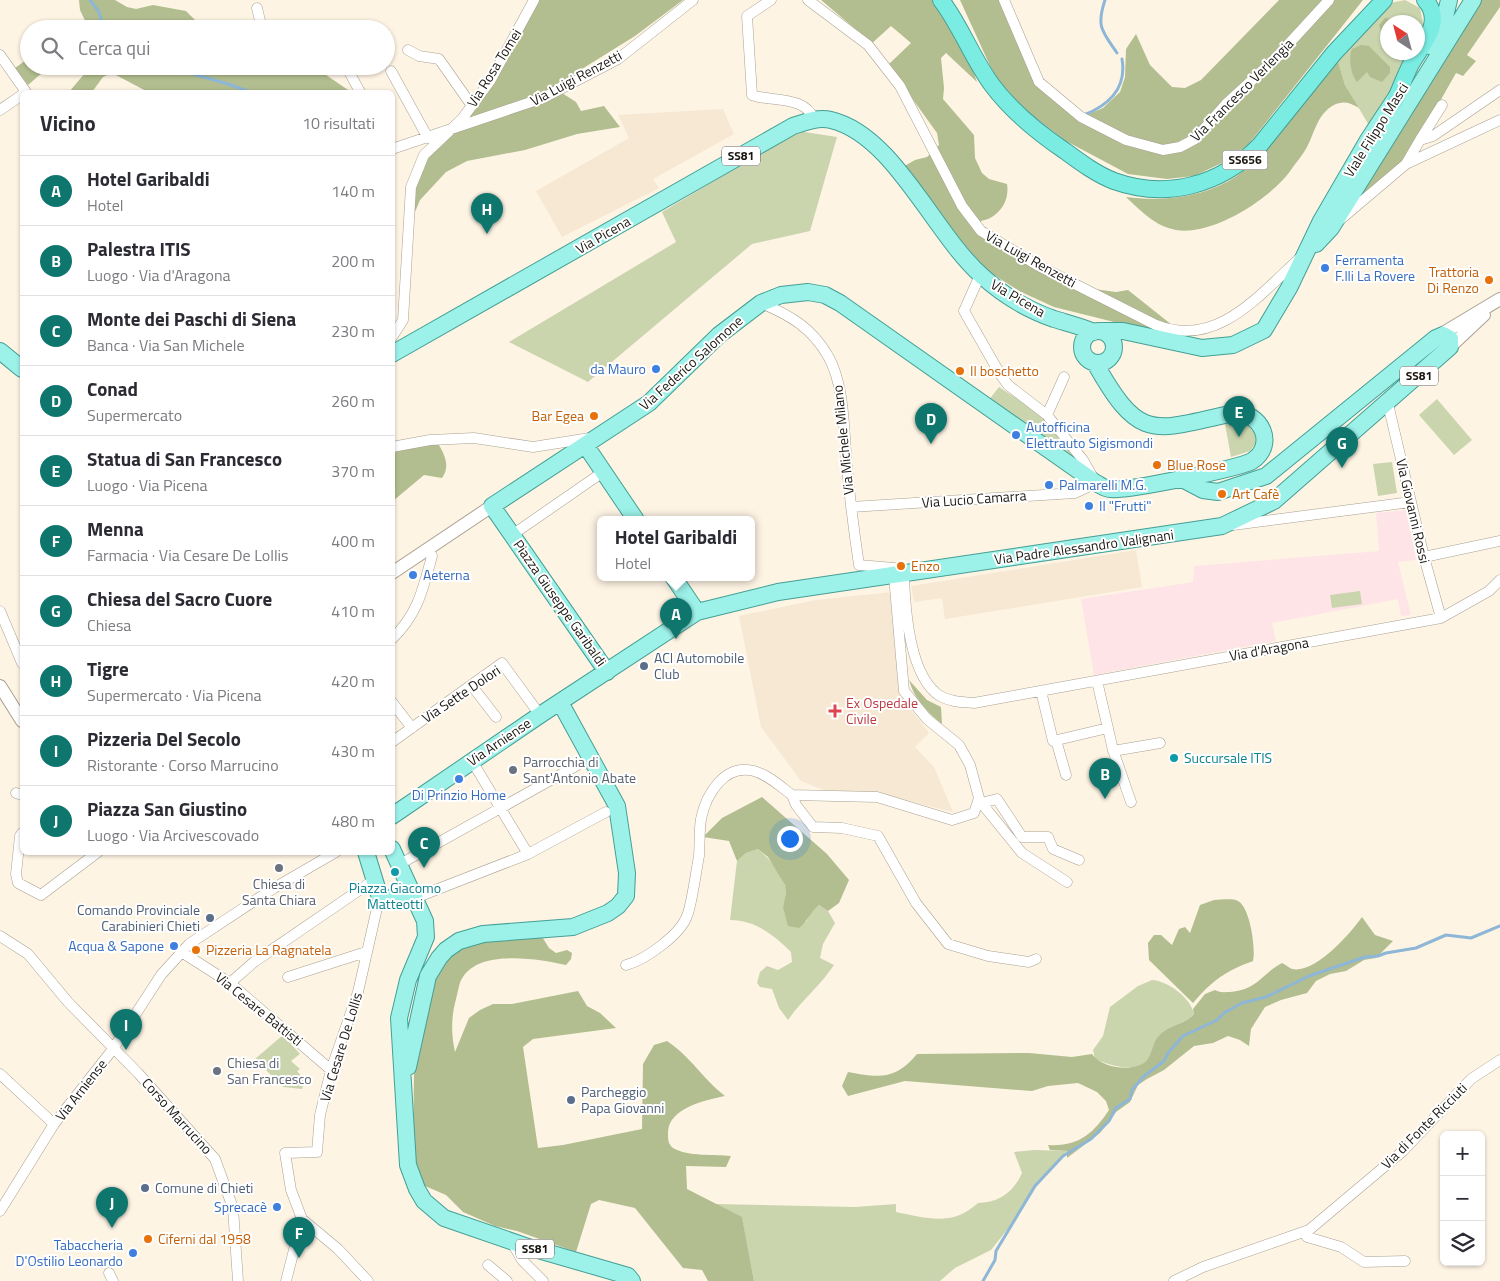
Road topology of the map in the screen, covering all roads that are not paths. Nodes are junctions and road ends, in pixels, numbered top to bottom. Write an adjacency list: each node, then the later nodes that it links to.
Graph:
1 (534, 0): 30 (street, Via Rosa Tomei)
2 (693, 0): 34 (street, Via Luigi Renzetti)
3 (771, 0): 32 (street)
4 (808, 0): 40 (street, Via Luigi Renzetti)
5 (941, 0): 21 (highway, SS656)
6 (954, 0): 21 (highway, SS656)
7 (1004, 0): 8 (street, Via Francesco Verlengia)
8 (1329, 0)
9 (1371, 0): 19 (highway, SS656)
10 (1384, 0): 19 (highway, SS656)
11 (1425, 0): 28 (highway)
12 (1449, 0): 28 (main road, Viale Filippo Masci)
13 (1463, 0): 17 (main road, Viale Filippo Masci)
14 (1473, 0): 17 (main road, Viale Filippo Masci)
15 (257, 8): 16 (street)
16 (260, 20)
17 (1459, 22): 39 (main road, Viale Filippo Masci)
18 (408, 50): 30 (street)
19 (1334, 53): 21 (highway, SS656)
20 (0, 55): 24 (street)
21 (974, 57)
22 (351, 75): 25 (street)
23 (395, 75): 35 (street)
24 (25, 90)
25 (359, 90)
26 (1500, 90): 36 (street)
27 (20, 96): 31 (street)
28 (1395, 101): 40 (main road, Viale Filippo Masci)
29 (1442, 105): 36 (street)
30 (472, 106): 34 (street, Via Rosa Tomei)
31 (0, 110)
32 (814, 120): 41 (main road, Via Picena / SS81); 51 (main road, Via Picena / SS81)
33 (1500, 120): 38 (street)
34 (447, 132): 35 (street, Via Luigi Renzetti); 45 (street, Via Rosa Tomei)
35 (428, 138): 37 (street, Via Luigi Renzetti)
36 (1420, 140): 38 (street)
37 (395, 148)
38 (1406, 164): 39 (street)
39 (1331, 228): 40 (main road, Viale Filippo Masci)
40 (1304, 257): 47 (main road, Viale Filippo Masci)
41 (980, 275): 44 (main road, Via Picena / SS81); 58 (street)
42 (1500, 299): 48 (street, Via Padre Alessandro Valignani)
43 (761, 303): 59 (main road, Via Federico Salomone); 64 (main road, Via Federico Salomone); 67 (street, Via Michele Milano)
44 (1052, 318): 46 (main road, Via Picena / SS81); 49 (main road, Via Picena / SS81)
45 (395, 332)
46 (1097, 332): 47 (main road, Viale Filippo Masci); 49 (main road); 52 (main road, SS81)
47 (1157, 338): 52 (main road, Viale Filippo Masci)
48 (1445, 341): 57 (main road, Via Padre Alessandro Valignani / SS81); 63 (main road, SS81)
49 (1082, 345): 53 (main road, SS81)
50 (0, 350): 54 (main road)
51 (395, 352)
52 (1112, 354): 53 (main road); 56 (main road, SS81)
53 (1095, 363): 56 (main road, SS81)
54 (20, 367)
55 (1064, 377): 58 (street)
56 (1120, 402): 63 (main road, SS81)
57 (1388, 404): 65 (street, Via Giovanni Rossi); 69 (main road, Via Padre Alessandro Valignani / SS81)
58 (1047, 415): 64 (street)
59 (601, 436): 60 (street); 61 (main road, Via Federico Salomone)
60 (395, 446)
61 (586, 446): 62 (main road); 66 (main road, Via Federico Salomone)
62 (603, 472): 68 (main road); 70 (street, Piazza Giuseppe Garibaldi)
63 (1182, 479): 64 (main road, Via Federico Salomone)
64 (1096, 483): 67 (street, Via Lucio Camarra)
65 (1411, 502): 69 (street); 73 (street, Via Giovanni Rossi)
66 (492, 506): 70 (main road, Piazza Giuseppe Garibaldi); 72 (street, Via Federico Salomone)
67 (851, 507): 75 (street, Via Michele Milano)
68 (633, 516)
69 (1222, 526): 75 (main road, Via Padre Alessandro Valignani / SS81)
70 (512, 535): 83 (main road, Piazza Giuseppe Garibaldi)
71 (1500, 540): 73 (street)
72 (427, 549): 74 (street, Via Federico Salomone); 81 (street)
73 (1424, 557): 80 (street, Via Giovanni Rossi)
74 (395, 572)
75 (899, 575): 79 (main road, Via Padre Alessandro Valignani / SS81); 87 (street, Via d'Aragona); 104 (street)
76 (1500, 580): 80 (street, Via d'Aragona)
77 (676, 581): 79 (main road)
78 (0, 611): 82 (street)
79 (697, 612): 83 (main road, Via Padre Alessandro Valignani / SS81)
80 (1441, 618): 84 (street, Via d'Aragona)
81 (395, 636)
82 (20, 658)
83 (608, 672): 88 (main road, Via Arniense / SS81)
84 (1097, 680): 87 (street, Via d'Aragona); 94 (street)
85 (0, 686): 92 (street)
86 (472, 686): 90 (street, Via Sette Dolori); 91 (street); 93 (street, Via Sette Dolori)
87 (1041, 691): 96 (street)
88 (560, 702): 90 (main road, Via Arniense); 130 (main road)
89 (395, 706): 93 (street)
90 (540, 715): 99 (main road, Via Arniense)
91 (496, 717)
92 (20, 718)
93 (412, 728): 95 (street, Via Sette Dolori)
94 (1108, 728): 96 (street); 98 (street)
95 (395, 740)
96 (1056, 740): 101 (street)
97 (1160, 742): 98 (street)
98 (1113, 751): 103 (street)
99 (472, 761): 105 (street); 107 (main road, Via Arniense)
100 (576, 766): 105 (street)
101 (1066, 775)
102 (792, 795): 104 (street); 122 (street); 123 (street)
103 (1131, 802)
104 (977, 804): 114 (street); 116 (street)
105 (501, 808): 109 (street); 113 (street)
106 (606, 812): 109 (street)
107 (395, 814)
108 (20, 836): 110 (street)
109 (528, 854): 117 (street)
110 (94, 855)
111 (331, 855): 121 (street, Via Arniense)
112 (367, 855): 115 (main road)
113 (396, 857): 117 (main road)
114 (1079, 860)
115 (374, 880): 118 (main road); 125 (street)
116 (1067, 882)
117 (413, 894): 118 (main road); 130 (main road)
118 (381, 901): 120 (street, Via Cesare De Lollis)
119 (0, 936): 126 (street, Corso Marrucino)
120 (366, 952): 124 (street); 128 (street, Via Cesare De Lollis)
121 (183, 953): 125 (street, Via Cesare Battisti); 126 (street, Via Arniense)
122 (1036, 959)
123 (626, 965)
124 (288, 977)
125 (230, 983): 128 (street, Via Cesare Battisti)
126 (113, 1049): 131 (street, Via Arniense); 138 (street, Corso Marrucino)
127 (1500, 1060): 134 (street, Via di Fonte Ricciuti)
128 (331, 1070): 133 (street, Via Cesare De Lollis)
129 (0, 1074): 131 (street)
130 (404, 1092): 135 (main road, SS81)
131 (54, 1124): 132 (street, Via Arniense)
132 (0, 1211)
133 (302, 1219): 139 (street); 140 (street)
134 (1304, 1232): 136 (street); 144 (street, Via di Fonte Ricciuti)
135 (511, 1241): 142 (street); 143 (main road, SS81)
136 (1405, 1262)
137 (488, 1266): 141 (street)
138 (238, 1281)
139 (286, 1281)
140 (368, 1281)
141 (507, 1281)
142 (542, 1281)
143 (632, 1281)
144 (1174, 1281)

